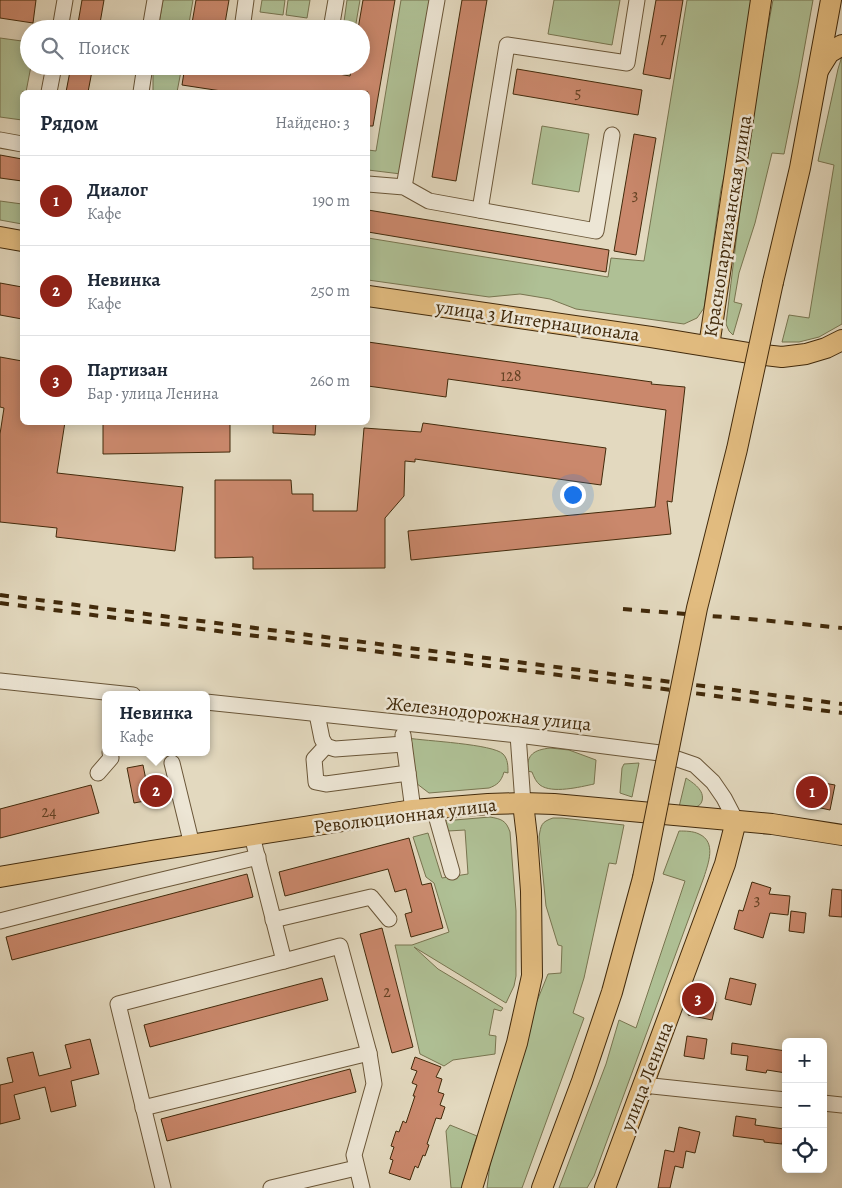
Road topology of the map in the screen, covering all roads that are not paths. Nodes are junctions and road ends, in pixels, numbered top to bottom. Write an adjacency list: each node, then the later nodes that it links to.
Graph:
1 (65, 0): 9 (street)
2 (154, 0): 10 (street)
3 (246, 0): 11 (street)
4 (336, 0): 12 (street)
5 (437, 0): 23 (street)
6 (637, 0): 24 (street)
7 (761, 0): 29 (main road, Краснопартизанская улица)
8 (831, 0): 14 (main road)
9 (62, 20)
10 (151, 20)
11 (243, 20)
12 (333, 20)
13 (842, 45): 14 (main road)
14 (818, 70): 69 (main road, bridge)
15 (52, 75): 17 (street)
16 (144, 75): 18 (street)
17 (49, 90)
18 (141, 90)
19 (612, 135): 24 (street)
20 (0, 140): 21 (street)
21 (20, 144)
22 (370, 184): 23 (street)
23 (404, 187): 24 (street)
24 (480, 210)
25 (0, 237): 26 (main road)
26 (20, 241)
27 (370, 296): 29 (main road, улица 3 Интернационала)
28 (842, 340): 29 (main road, Краснопартизанская улица)
29 (709, 346)
30 (0, 681): 31 (street)
31 (102, 692)
32 (210, 702): 33 (street, Железнодорожная улица)
33 (317, 714): 34 (street, Железнодорожная улица); 37 (street)
34 (401, 723): 35 (street, Железнодорожная улица); 36 (street)
35 (518, 736): 42 (street); 45 (street, Железнодорожная улица)
36 (404, 744): 37 (street); 41 (street)
37 (326, 746): 41 (street)
38 (111, 756): 40 (street)
39 (172, 763): 48 (street)
40 (98, 773)
41 (408, 774): 44 (street)
42 (523, 802): 43 (main road, Революционная улица); 45 (main road, Революционная улица); 62 (main road)
43 (435, 809): 44 (main road, Революционная улица); 50 (street)
44 (413, 810): 47 (main road, Революционная улица)
45 (736, 821): 46 (main road, Революционная улица); 57 (main road, улица Ленина)
46 (842, 835)
47 (252, 836): 48 (main road, Революционная улица); 49 (street)
48 (192, 845): 51 (main road, Революционная улица)
49 (258, 858): 53 (street); 54 (street)
50 (452, 872)
51 (0, 877)
52 (389, 919): 53 (street)
53 (273, 920): 55 (street)
54 (0, 922)
55 (284, 961): 56 (street); 61 (street)
56 (368, 1053): 61 (street); 63 (street)
57 (643, 1085): 58 (street); 70 (main road, улица Ленина)
58 (782, 1100)
59 (827, 1104): 60 (street)
60 (842, 1105)
61 (143, 1108): 64 (street)
62 (480, 1163): 67 (main road); 68 (main road)
63 (356, 1168): 65 (street); 66 (street)
64 (163, 1188)
65 (271, 1188)
66 (362, 1188)
67 (472, 1188)
68 (481, 1188)
69 (542, 1188)
70 (604, 1188)

